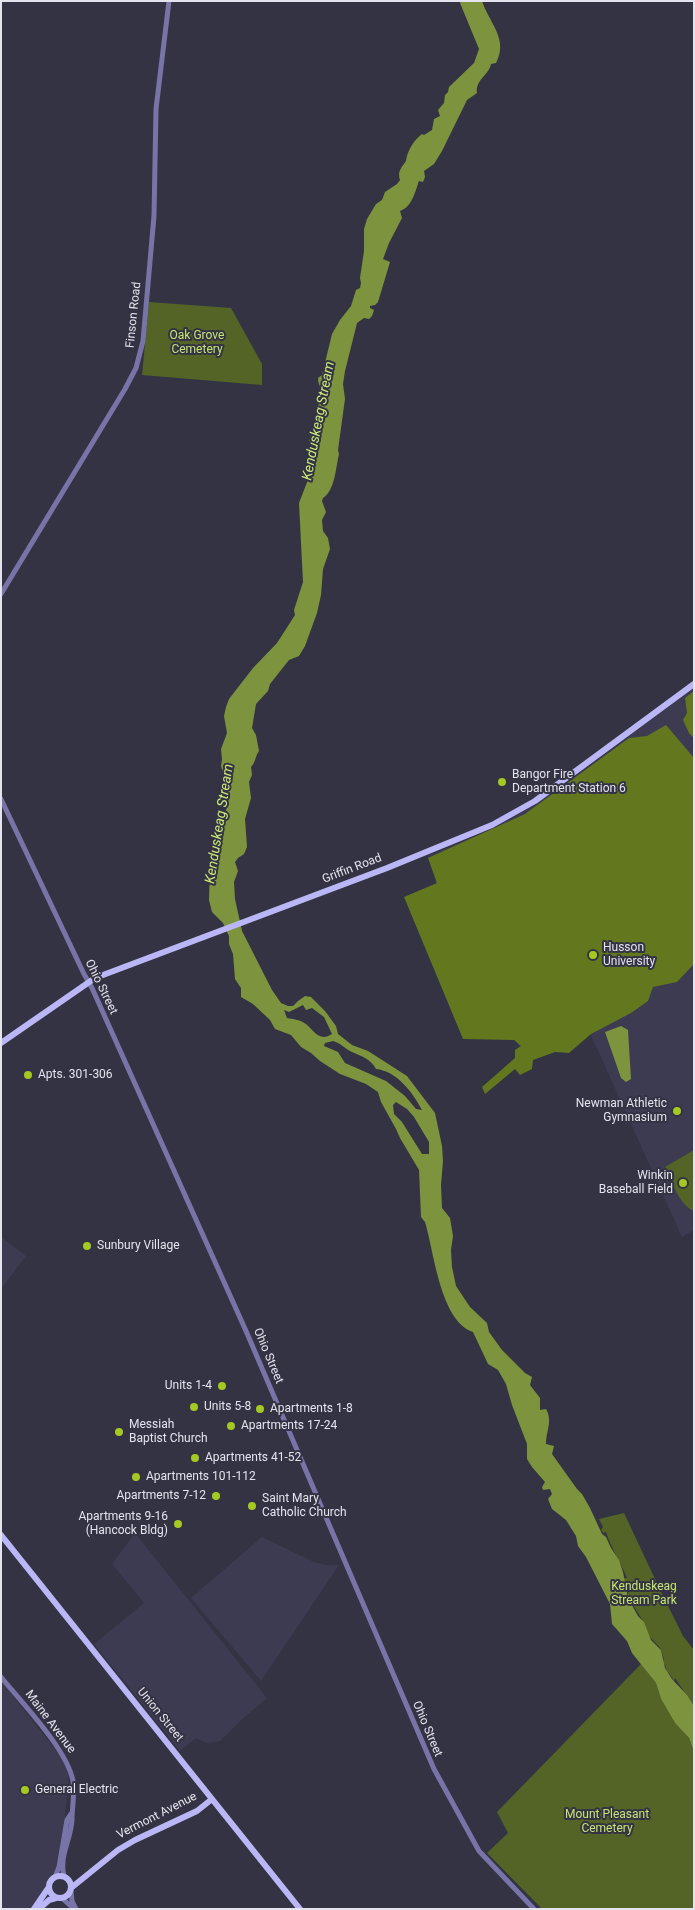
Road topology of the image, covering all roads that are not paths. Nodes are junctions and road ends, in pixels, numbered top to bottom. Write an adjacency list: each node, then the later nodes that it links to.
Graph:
1 (169, 1): 2 (street, Finson Road)
2 (1, 594)
3 (694, 684): 5 (main road, Griffin Road)
4 (1, 799): 5 (street, Ohio Street)
5 (88, 982): 6 (main road, Griffin Road); 21 (street, Ohio Street)
6 (1, 1043)
7 (1, 1535): 9 (main road, Union Street)
8 (1, 1677): 10 (street, Maine Avenue)
9 (212, 1799): 11 (main road, Vermont Avenue); 20 (main road, Union Street)
10 (71, 1814): 12 (street, Maine Avenue); 13 (street, Maine Avenue)
11 (112, 1854): 13 (main road, Vermont Avenue); 15 (main road, Vermont Avenue)
12 (55, 1877): 13 (main road); 14 (main road)
13 (65, 1877): 15 (main road)
14 (49, 1887): 16 (main road); 17 (main road)
15 (71, 1890): 16 (main road); 19 (street)
16 (59, 1898): 18 (main road); 19 (street)
17 (34, 1909)
18 (39, 1909)
19 (75, 1909)
20 (300, 1909)
21 (534, 1909)

